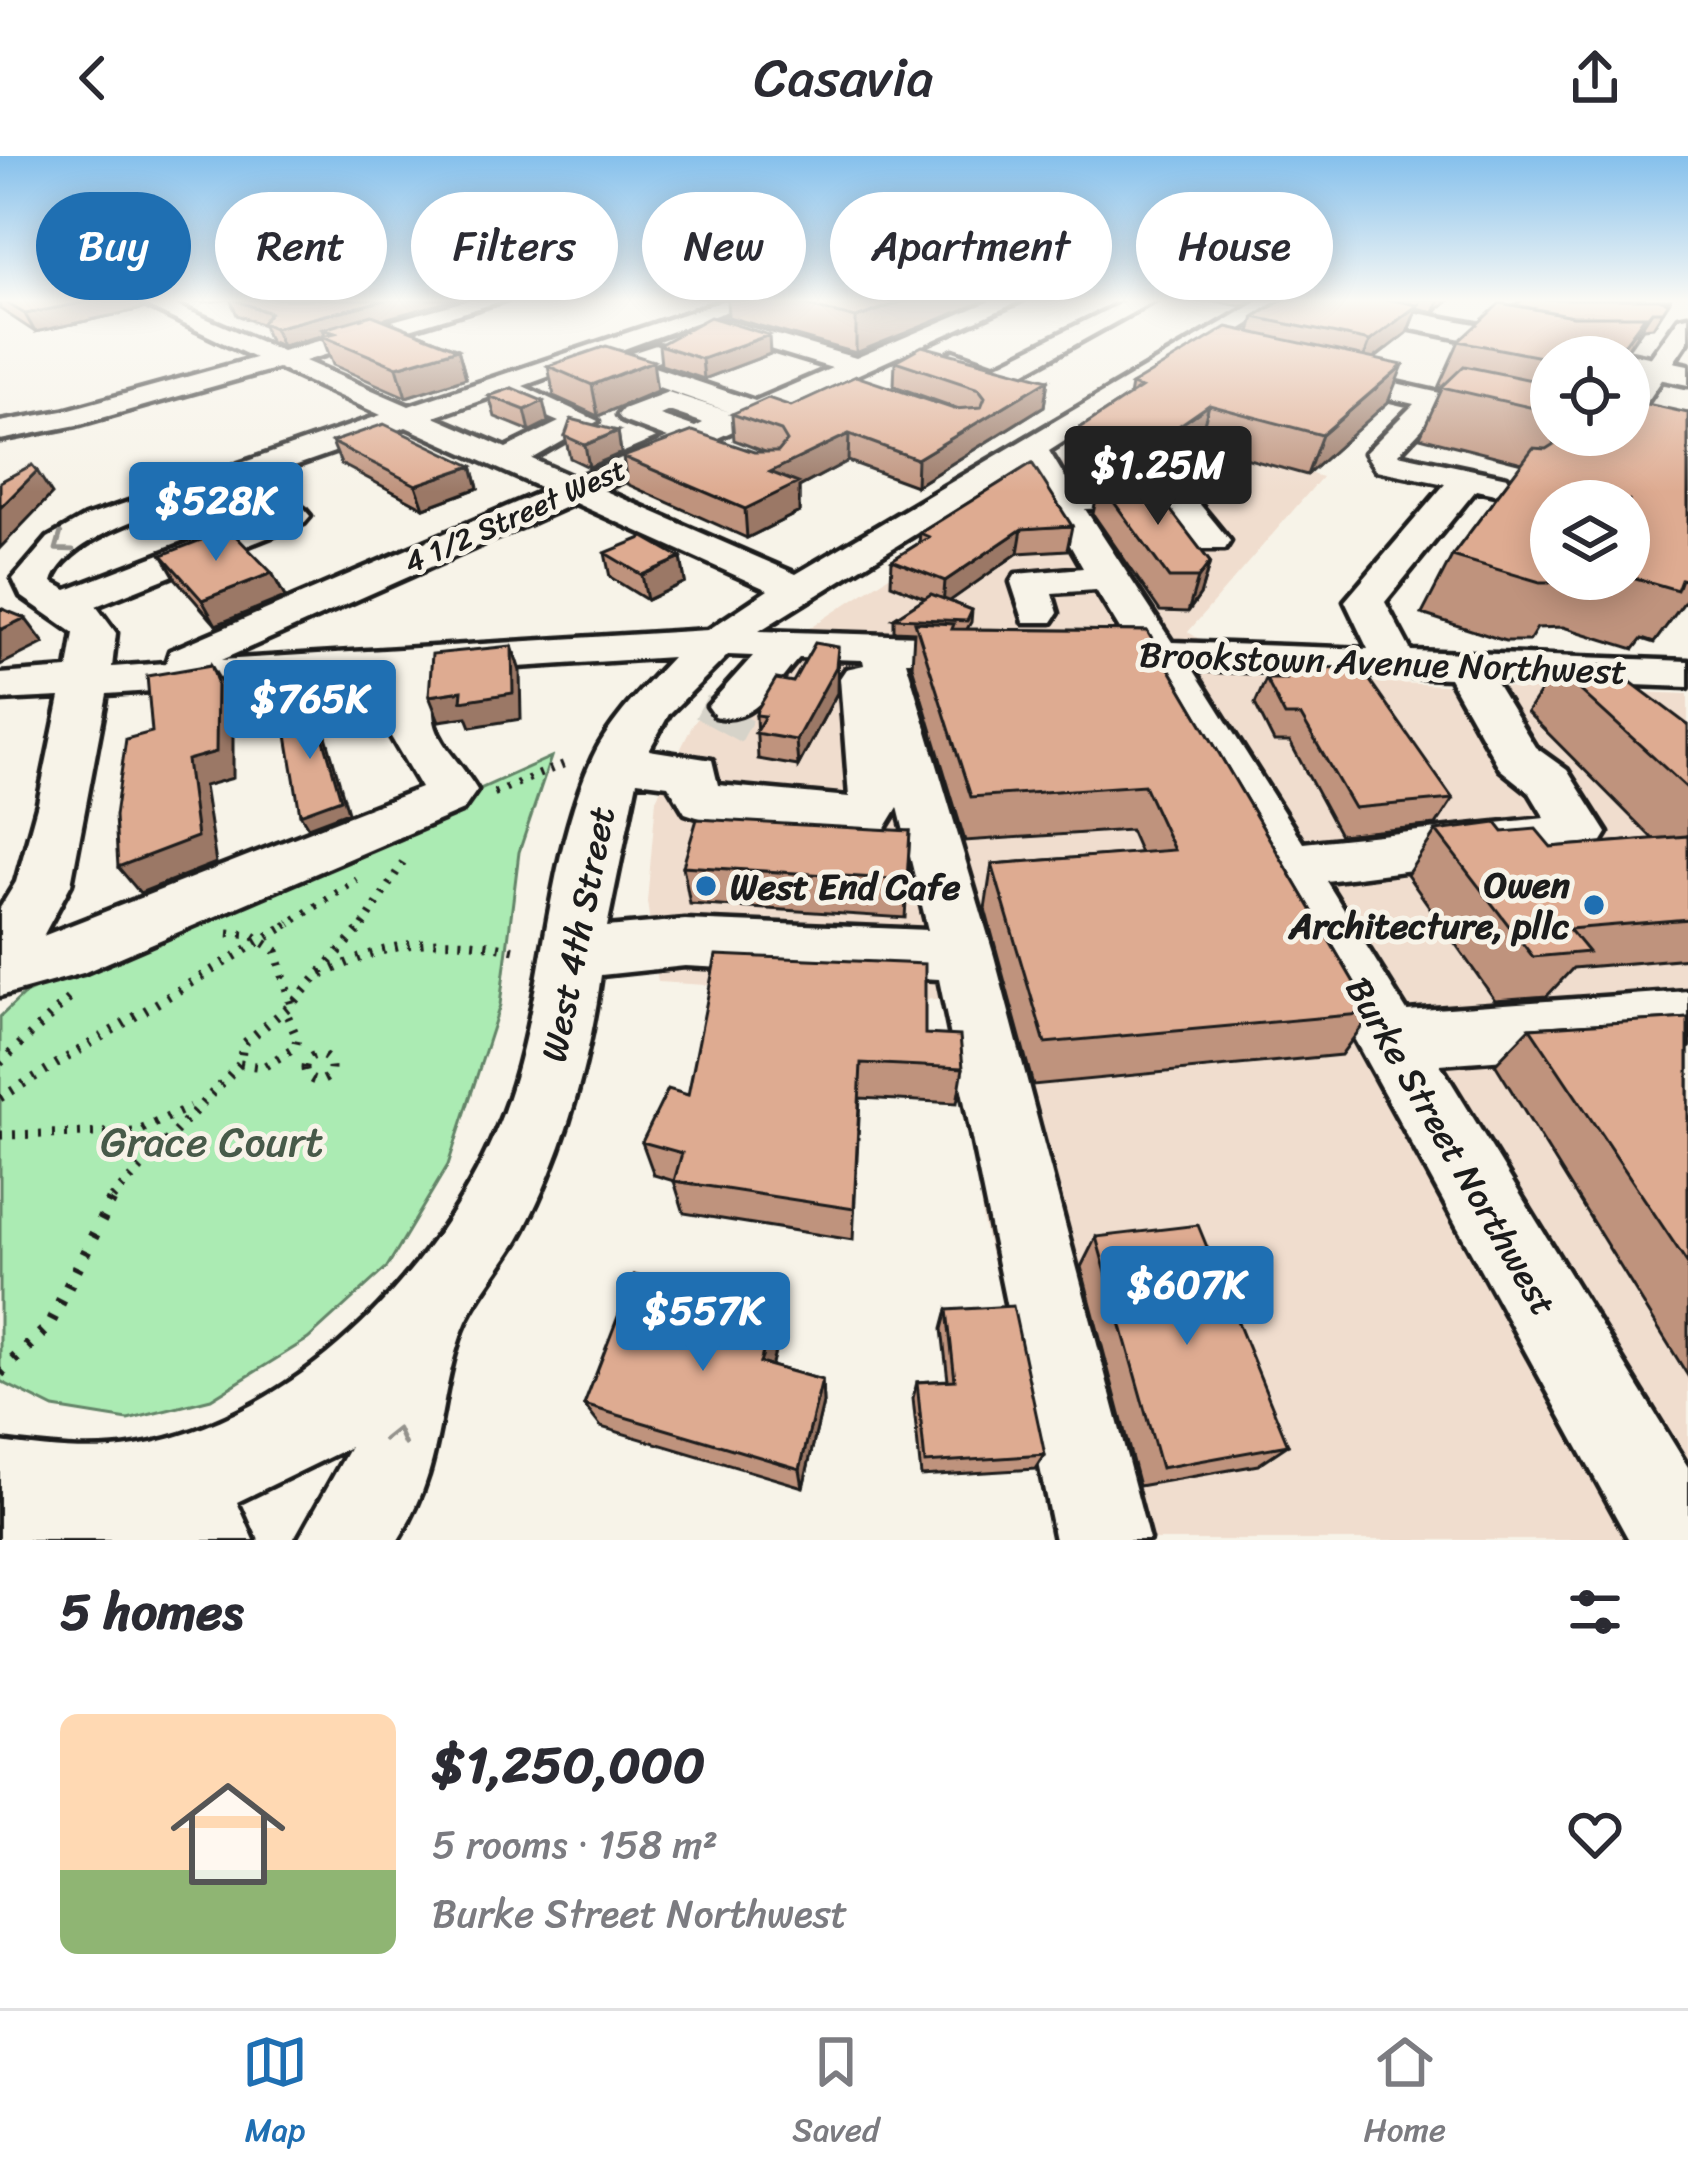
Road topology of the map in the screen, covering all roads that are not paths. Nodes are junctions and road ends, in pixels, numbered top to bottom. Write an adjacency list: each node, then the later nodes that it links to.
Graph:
1 (264, 364): 20 (street)
2 (291, 364): 18 (street)
3 (558, 364): 15 (street)
4 (626, 364): 21 (street)
5 (819, 364): 14 (street)
6 (898, 364): 14 (street, 4 1/2 Street West)
7 (967, 364): 8 (street)
8 (1021, 364)
9 (1164, 364): 23 (street, West 4th Street)
10 (1289, 367): 17 (street)
11 (1650, 368): 12 (main road)
12 (1688, 375)
13 (767, 376): 21 (street)
14 (862, 380): 21 (street, 4 1/2 Street West)
15 (496, 385): 18 (street); 24 (street)
16 (1, 395): 20 (street)
17 (1434, 400): 19 (street); 27 (street)
18 (406, 416): 24 (street); 26 (street)
19 (1530, 422)
20 (39, 425): 22 (street)
21 (719, 427): 29 (street, 4 1/2 Street West)
22 (0, 431)
23 (1012, 441): 31 (street, Burke Street Northwest); 36 (street, West 4th Street)
24 (506, 460): 29 (street)
25 (1209, 467): 30 (street)
26 (227, 478): 34 (street, one-way to 34); 34 (street)
27 (1468, 478): 28 (street); 40 (street)
28 (1514, 489)
29 (574, 490): 36 (street); 44 (street, 4 1/2 Street West)
30 (1174, 495): 31 (street); 32 (street)
31 (1062, 501): 33 (street, Burke Street Northwest)
32 (1212, 541)
33 (1108, 578): 35 (street); 38 (street, Burke Street Northwest)
34 (63, 605): 45 (street)
35 (1038, 614)
36 (822, 630): 37 (street, West 4th Street); 38 (street, Brookstown Avenue Northwest); 48 (street); 48 (street); 52 (street)
37 (713, 642): 39 (street); 49 (street, West 4th Street)
38 (1158, 652): 40 (street, Brookstown Avenue Northwest); 50 (street, Burke Street Northwest)
39 (421, 659): 44 (street); 54 (street)
40 (1396, 663): 41 (street, Brookstown Avenue Northwest)
41 (1463, 664): 42 (street, Brookstown Avenue Northwest); 50 (street)
42 (1578, 669): 43 (street, Brookstown Avenue Northwest); 47 (street)
43 (1688, 674)
44 (149, 676): 45 (street)
45 (89, 680): 46 (street); 53 (street)
46 (0, 687)
47 (1626, 712)
48 (715, 736): 49 (street)
49 (590, 763): 51 (street, West 4th Street)
50 (1288, 865): 56 (street, Burke Street Northwest)
51 (543, 952): 52 (street); 57 (street, West 4th Street)
52 (964, 956): 62 (street)
53 (0, 961)
54 (0, 971)
55 (1688, 1018): 56 (street)
56 (1391, 1040): 59 (street, Burke Street Northwest)
57 (427, 1310): 60 (street, West 4th Street); 61 (street, one-way to 57)
58 (0, 1487): 60 (street, West 4th Street)
59 (1674, 1508)
60 (182, 1521)
61 (345, 1540)
62 (1102, 1540)

